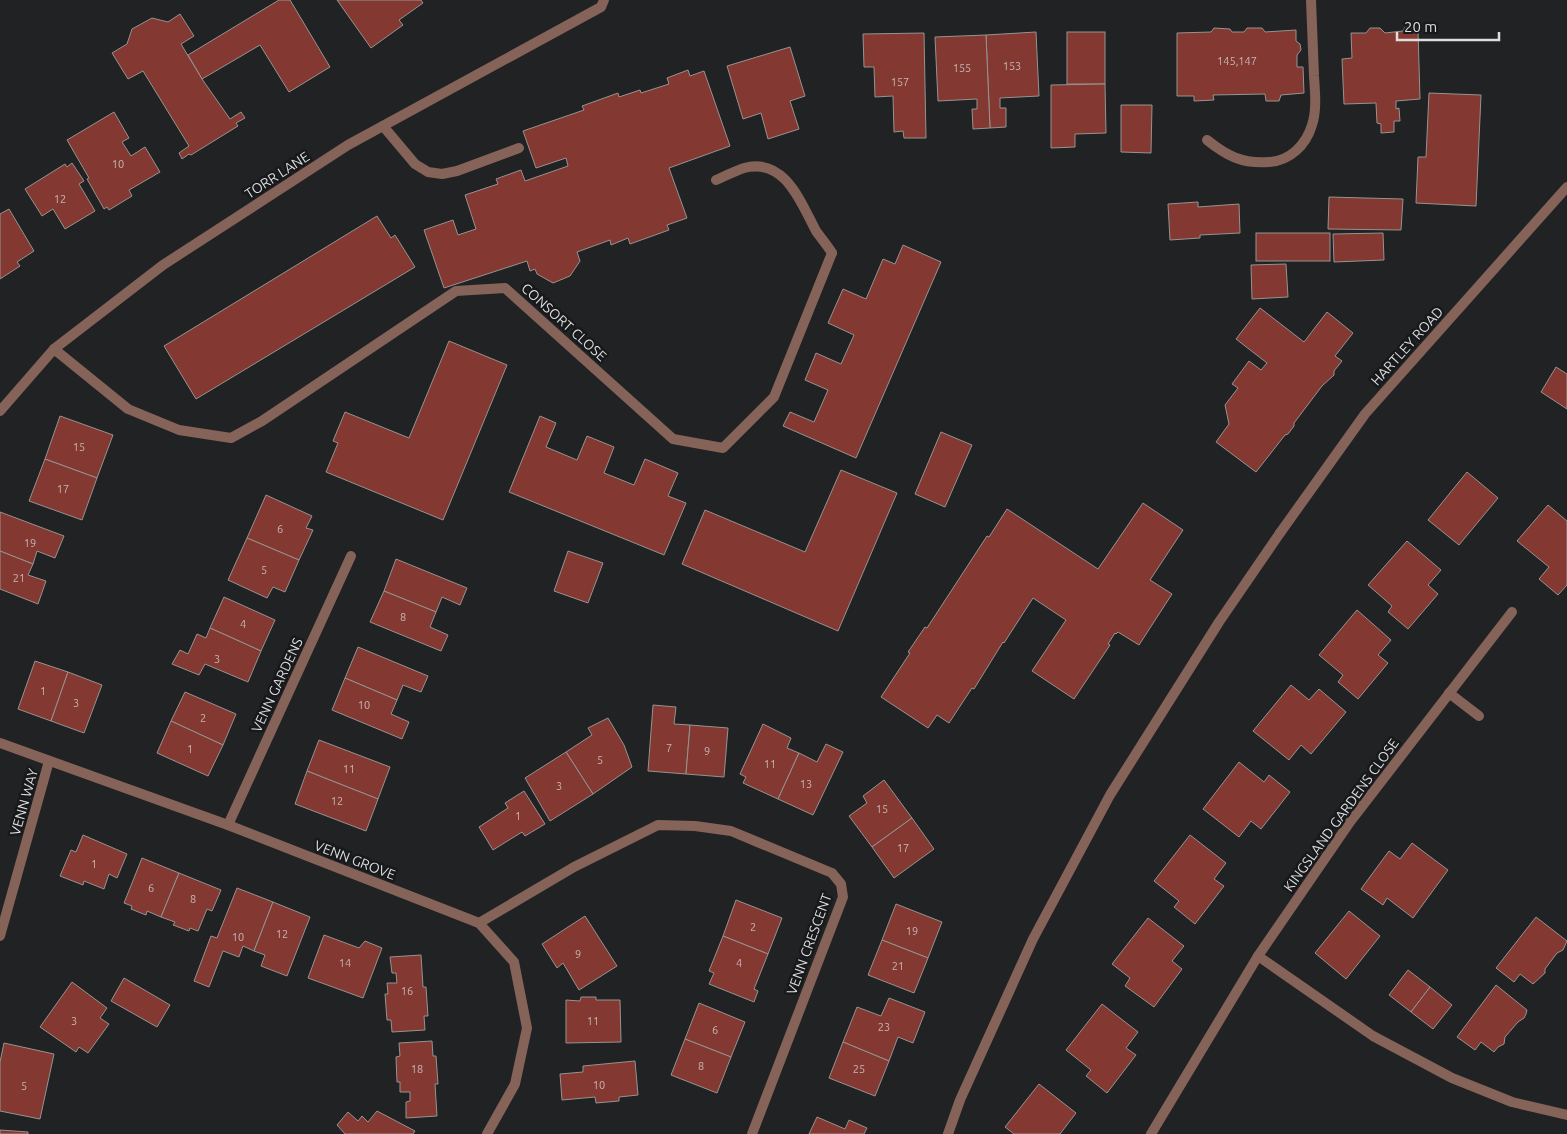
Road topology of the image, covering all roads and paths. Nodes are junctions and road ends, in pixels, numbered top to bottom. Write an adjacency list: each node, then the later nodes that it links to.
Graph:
1 (1311, 0): 4 (street)
2 (602, 4): 3 (street, TORR LANE)
3 (383, 126): 5 (street); 8 (street, TORR LANE)
4 (1207, 140)
5 (519, 148)
6 (716, 180): 8 (street, CONSORT CLOSE)
7 (1567, 187): 23 (street, HARTLEY ROAD)
8 (54, 348): 9 (street, TORR LANE)
9 (0, 411)
10 (351, 556): 16 (street, VENN GARDENS)
11 (1512, 612): 12 (street, KINGSLAND GARDENS CLOSE)
12 (1449, 693): 13 (street); 19 (street, KINGSLAND GARDENS CLOSE)
13 (1479, 716)
14 (0, 743): 15 (street, VENN GROVE)
15 (50, 761): 16 (street, VENN GROVE); 18 (street, VENN WAY)
16 (228, 825): 17 (street, VENN GROVE)
17 (479, 923): 21 (street, VENN GROVE); 22 (street, VENN CRESCENT)
18 (0, 936)
19 (1258, 956): 20 (street); 24 (street, KINGSLAND GARDENS CLOSE)
20 (1567, 1115)
21 (487, 1134)
22 (752, 1134)
23 (948, 1134)
24 (1151, 1134)

